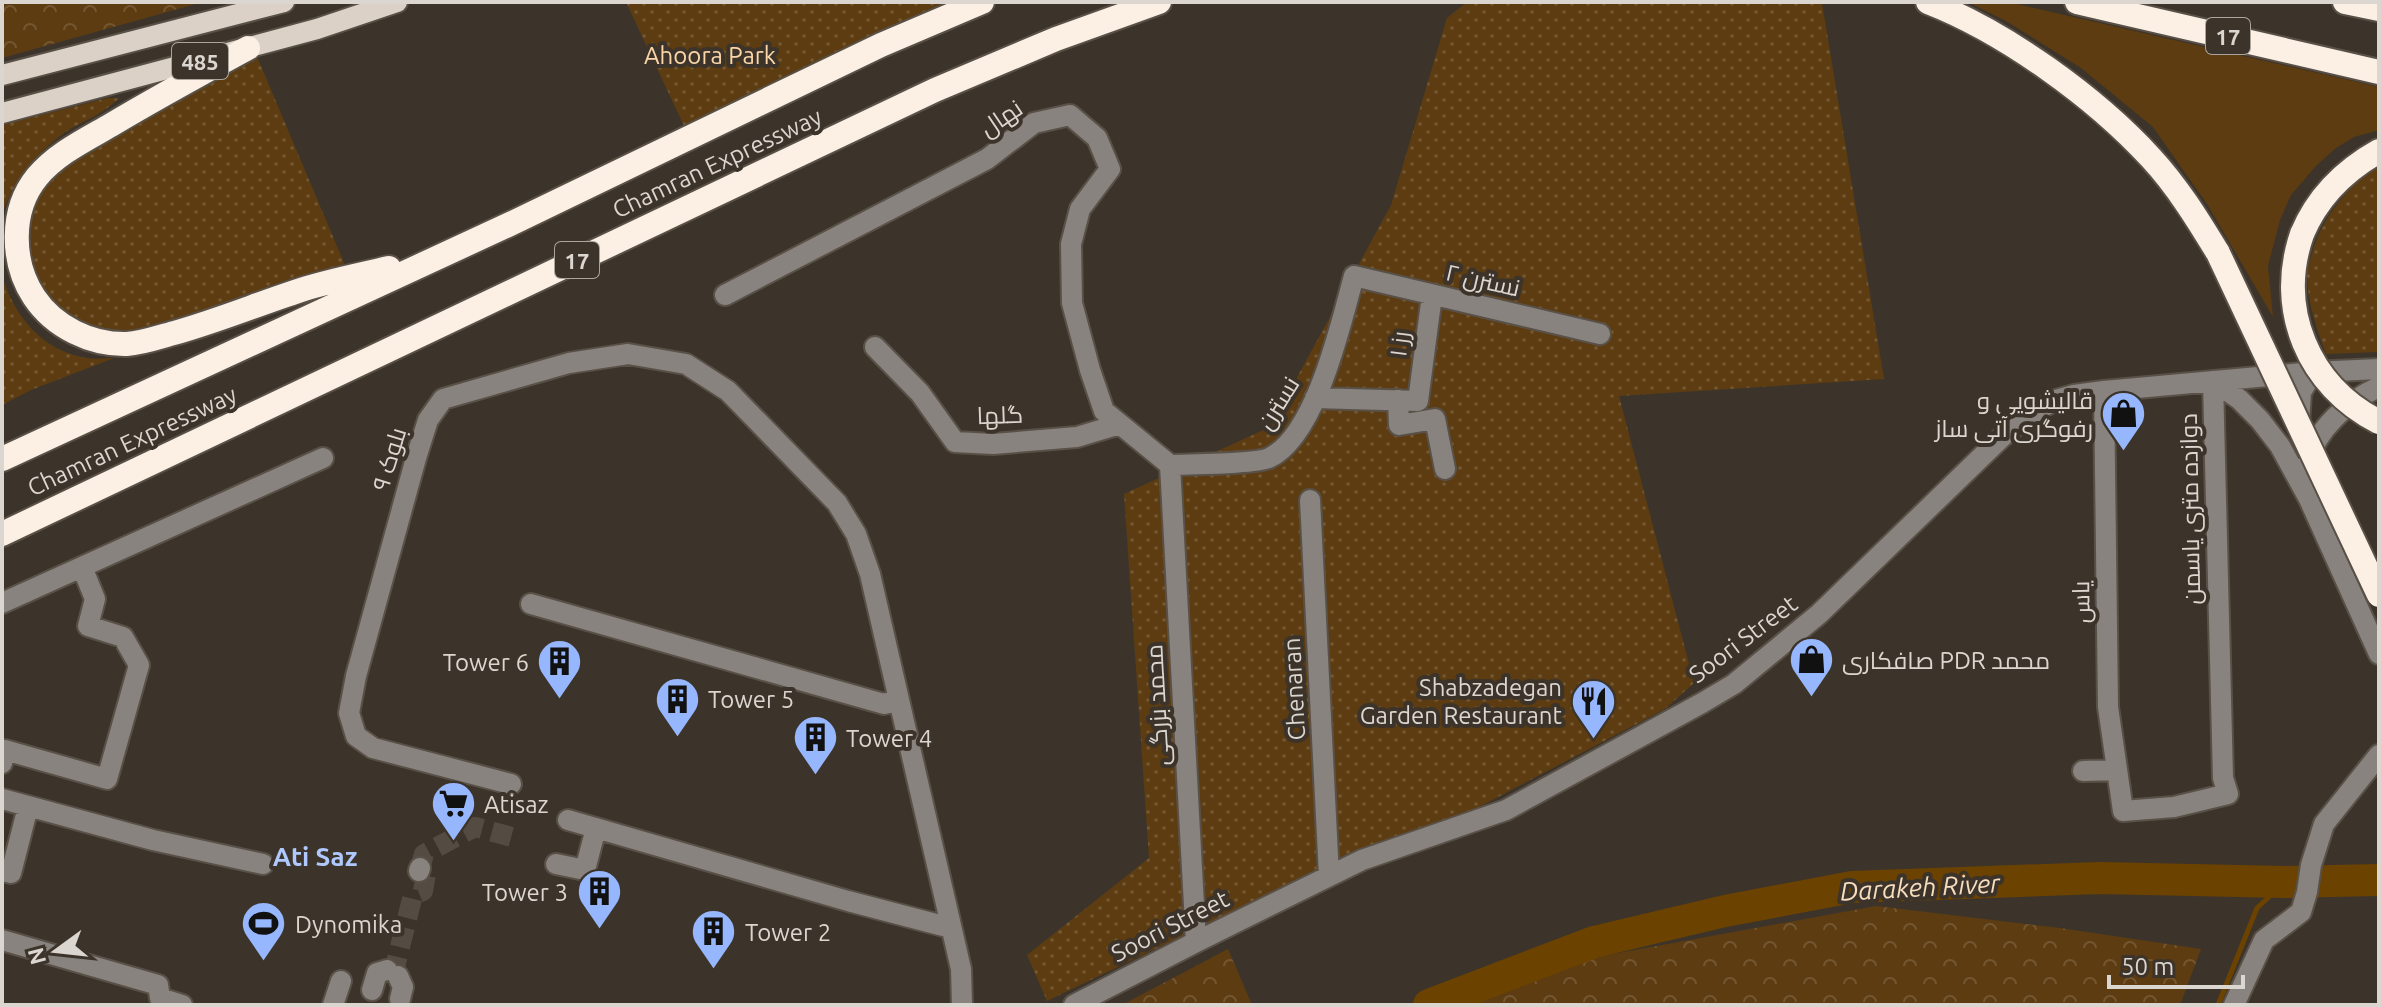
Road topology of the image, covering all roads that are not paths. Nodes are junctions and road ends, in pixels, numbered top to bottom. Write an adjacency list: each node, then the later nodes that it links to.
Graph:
1 (284, 2): 11 (main road, 485)
2 (397, 2): 9 (main road, 485)
3 (982, 2): 14 (highway, Chamran Expressway / 17)
4 (1159, 2): 37 (highway, Chamran Expressway / 17)
5 (1928, 2): 39 (highway, bridge)
6 (2077, 2): 10 (highway, 17)
7 (2345, 2): 8 (highway)
8 (2379, 9)
9 (248, 48): 12 (main road, 485); 14 (highway)
10 (2379, 72)
11 (2, 75)
12 (2, 113)
13 (2379, 151): 29 (highway, bridge)
14 (442, 255): 32 (highway, Chamran Expressway / 17)
15 (1354, 276): 17 (street, نسترن ۲); 26 (street, نسترن)
16 (725, 295): 30 (street, نهال)
17 (1432, 295): 18 (street, نسترن ۲); 28 (street, رز ۱)
18 (1600, 334)
19 (875, 347): 30 (street, گلها)
20 (2348, 369): 21 (street, Soori Street); 22 (street, Soori Street); 27 (street)
21 (2379, 369)
22 (2313, 372): 23 (street, Soori Street); 35 (street)
23 (2213, 381): 25 (street, Soori Street); 35 (street); 51 (street, دوازده متری یاسمن)
24 (2379, 387): 27 (street)
25 (2104, 391): 46 (street, یاس); 57 (street, Soori Street)
26 (1315, 398): 28 (street); 33 (street, نسترن)
27 (2358, 398): 35 (street)
28 (1408, 401): 34 (street)
29 (2379, 422)
30 (1120, 424): 33 (street, نهال)
31 (323, 458): 38 (street)
32 (2, 459)
33 (1170, 465): 60 (street, محمد بزرگی)
34 (1445, 469)
35 (2309, 499): 42 (street)
36 (1310, 500): 57 (street, Chenaran)
37 (2, 534)
38 (82, 567): 40 (street); 45 (street)
39 (2379, 595)
40 (2, 603)
41 (531, 604): 43 (street)
42 (2379, 654)
43 (899, 700): 48 (street, بلوک ۹); 58 (street)
44 (2379, 755): 68 (street)
45 (2, 763)
46 (2117, 770): 47 (street); 51 (street, یاس)
47 (2083, 771)
48 (511, 784)
49 (2, 799): 50 (street)
50 (28, 807): 54 (street); 56 (street)
51 (2123, 811)
52 (568, 820): 53 (street)
53 (596, 828): 55 (street); 58 (street)
54 (263, 864)
55 (556, 864)
56 (2, 871)
57 (1329, 876): 60 (street, Soori Street)
58 (951, 928): 66 (street)
59 (2, 940): 64 (street)
60 (1196, 942): 67 (street, Soori Street)
61 (341, 981): 65 (street)
62 (372, 990): 63 (street)
63 (400, 999)
64 (182, 1005)
65 (333, 1005)
66 (962, 1005)
67 (1074, 1005)
68 (2234, 1005)

